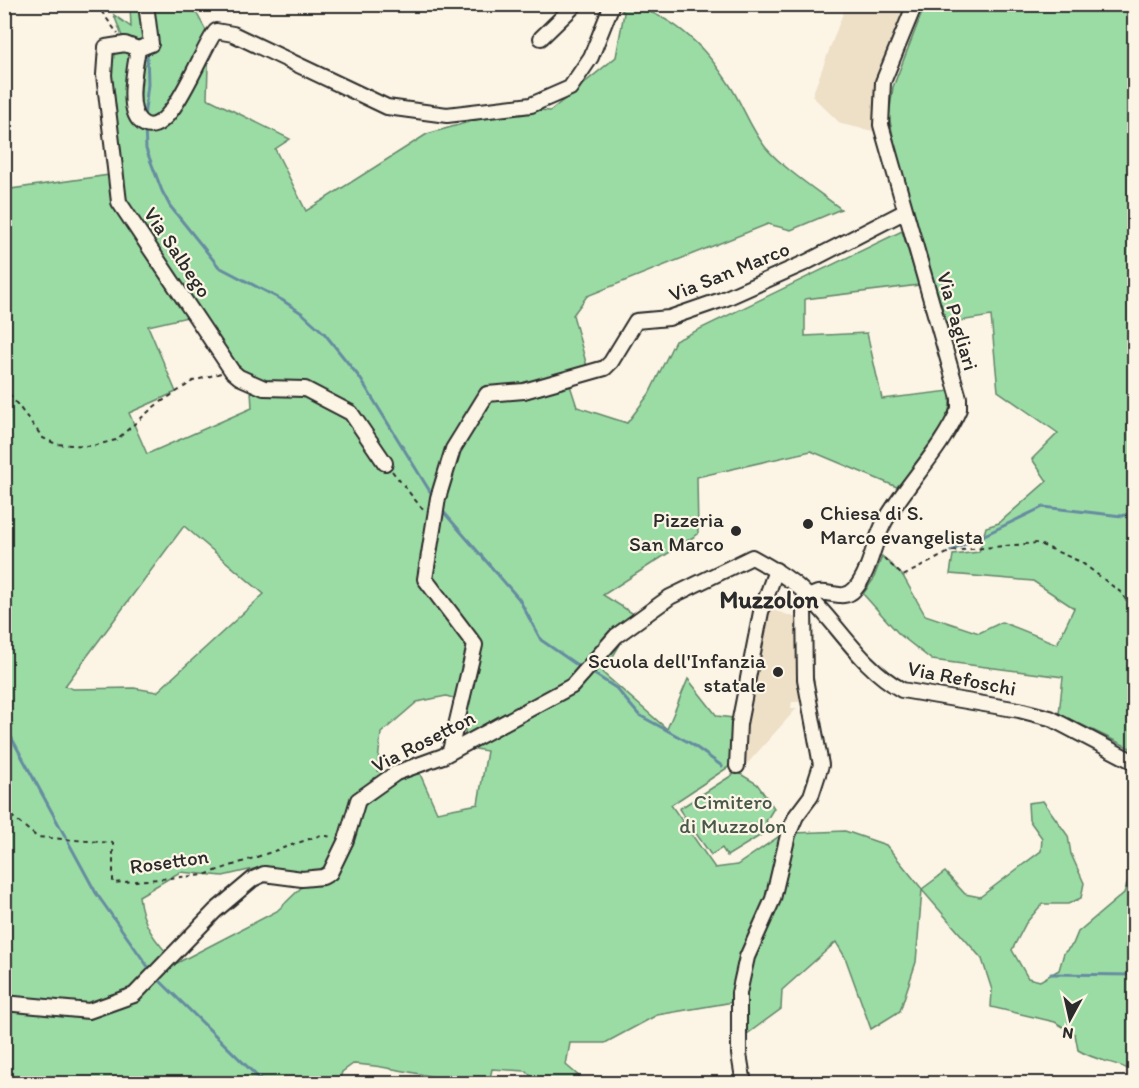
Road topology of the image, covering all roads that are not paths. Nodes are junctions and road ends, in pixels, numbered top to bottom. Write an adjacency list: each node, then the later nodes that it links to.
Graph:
1 (146, 4): 6 (street)
2 (576, 4): 5 (street)
3 (609, 4): 6 (street)
4 (915, 4): 7 (street, Via Pagliari)
5 (541, 38)
6 (138, 46): 8 (street, Via Salbego)
7 (904, 212): 10 (street, Via Pagliari); 11 (street, Via San Marco)
8 (385, 463)
9 (776, 570): 10 (street, Via Refoschi); 11 (street, Via Rosetton); 13 (street)
10 (812, 595): 12 (street, Via Refoschi); 15 (street)
11 (450, 751): 14 (street, Via Rosetton)
12 (1134, 762)
13 (737, 766)
14 (4, 1003)
15 (744, 1083)

